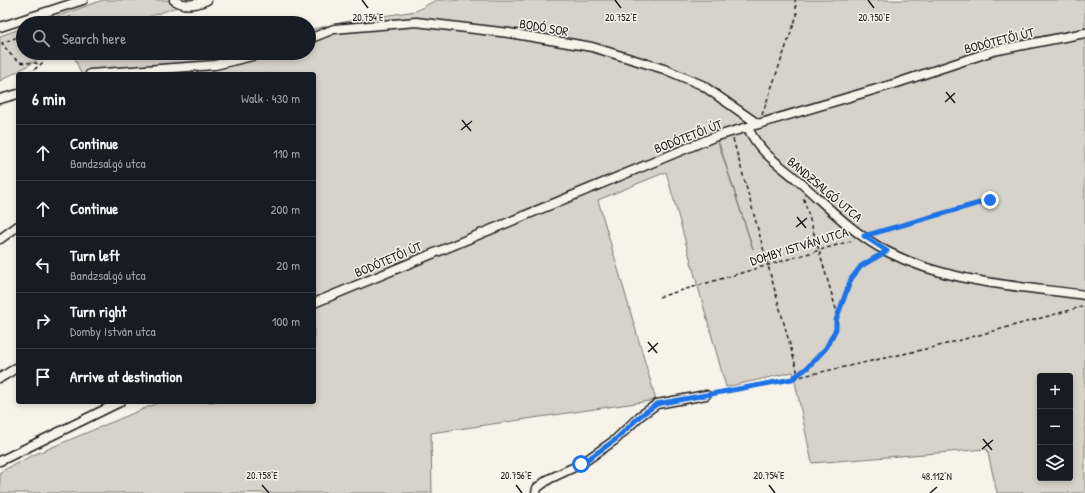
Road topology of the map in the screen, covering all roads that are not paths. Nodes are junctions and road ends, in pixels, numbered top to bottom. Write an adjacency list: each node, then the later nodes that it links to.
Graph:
1 (83, 0): 4 (street)
2 (174, 0): 3 (street)
3 (207, 0)
4 (34, 16)
5 (16, 22): 6 (street)
6 (0, 27)
7 (1085, 33): 13 (street, BODÓTETŐI ÚT)
8 (316, 36): 13 (street, BODÓ SOR)
9 (236, 60): 10 (street)
10 (118, 72)
11 (16, 95): 12 (street)
12 (0, 99)
13 (758, 124): 14 (street, BODÓTETŐI ÚT)
14 (748, 128): 17 (street, BANDZSALGÓ UTCA); 18 (street, BODÓTETŐI ÚT)
15 (16, 227): 16 (street)
16 (0, 239)
17 (1085, 294)
18 (316, 302)
19 (16, 368): 20 (street)
20 (0, 378)
21 (706, 395): 24 (street)
22 (116, 404): 23 (street)
23 (0, 461)
24 (536, 493)

